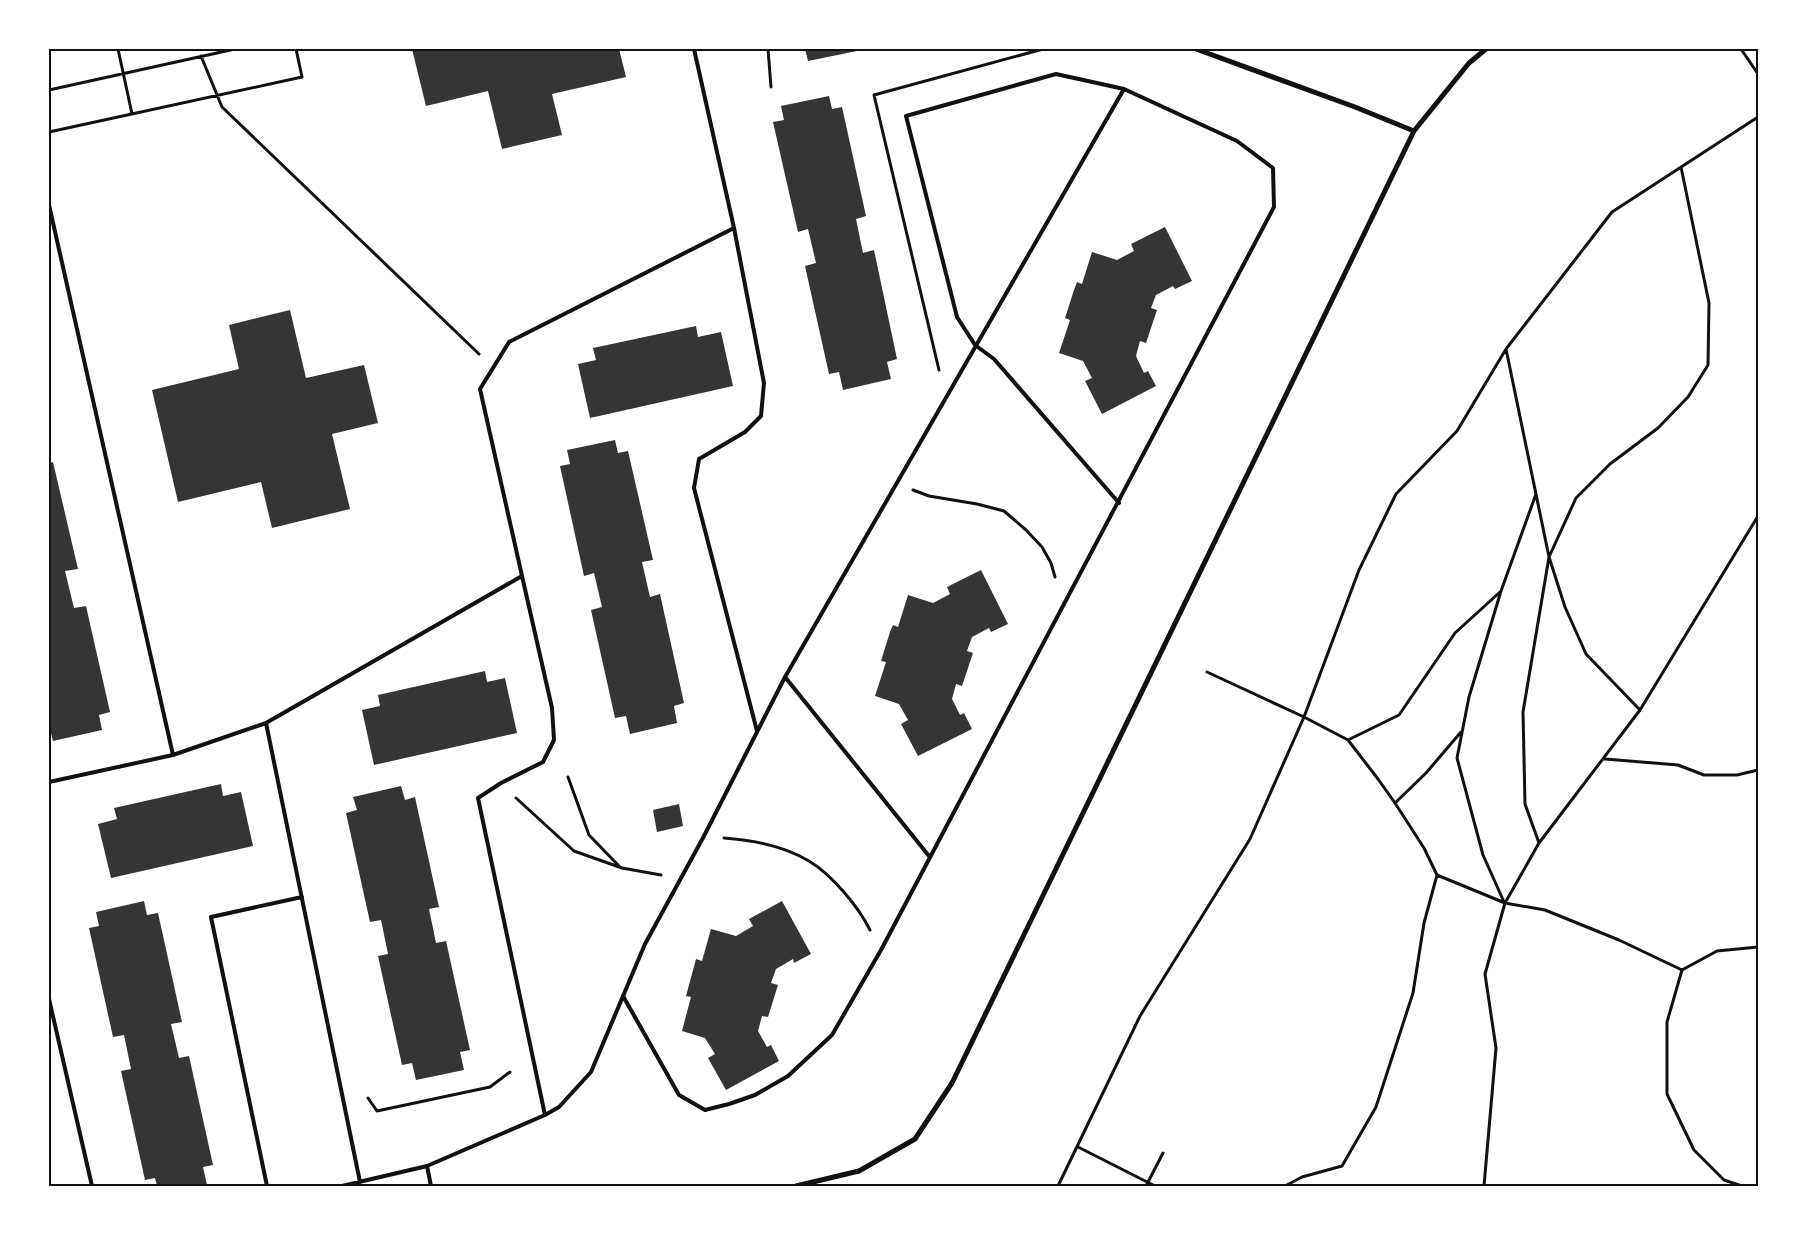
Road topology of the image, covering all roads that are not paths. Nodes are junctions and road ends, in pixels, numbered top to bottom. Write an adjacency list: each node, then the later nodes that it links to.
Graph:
1 (694, 49): 7 (lane)
2 (1196, 49): 5 (street)
3 (1486, 49): 5 (street)
4 (1124, 89): 8 (lane); 8 (lane); 9 (lane)
5 (1414, 131): 27 (street)
6 (49, 205): 14 (lane)
7 (734, 228): 10 (lane); 13 (lane)
8 (975, 345): 9 (lane); 11 (lane)
9 (1119, 503): 16 (lane)
10 (522, 576): 12 (lane); 20 (lane)
11 (785, 677): 13 (lane); 16 (lane)
12 (266, 723): 14 (lane); 17 (lane)
13 (757, 732): 18 (lane)
14 (173, 755): 15 (lane)
15 (49, 782)
16 (929, 856): 18 (lane)
17 (302, 897): 22 (lane); 24 (lane)
18 (623, 996): 20 (lane)
19 (49, 999): 23 (lane)
20 (545, 1115): 21 (lane)
21 (427, 1166): 22 (lane); 26 (lane)
22 (360, 1182): 25 (lane)
23 (92, 1186)
24 (267, 1186)
25 (342, 1186)
26 (431, 1186)
27 (796, 1186)

